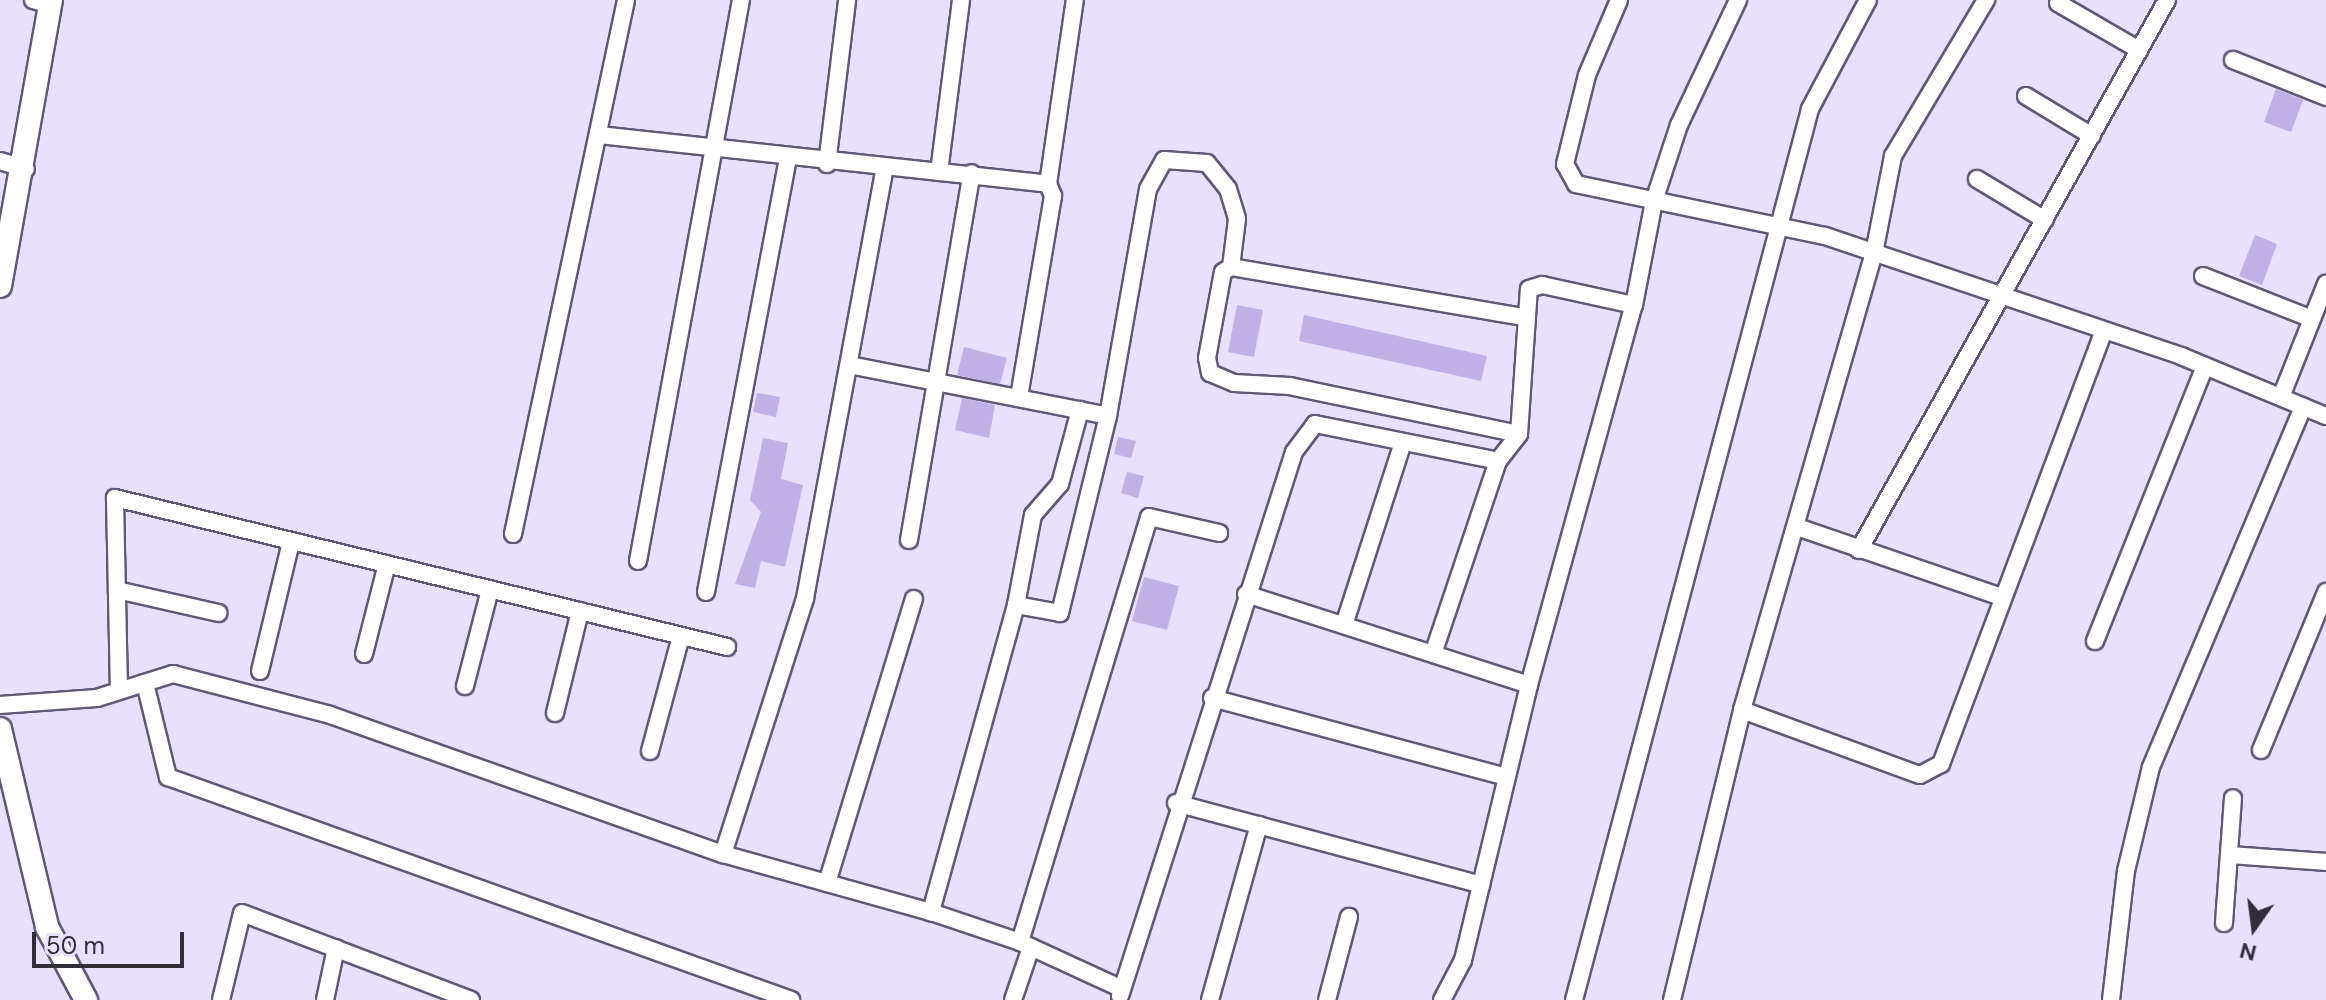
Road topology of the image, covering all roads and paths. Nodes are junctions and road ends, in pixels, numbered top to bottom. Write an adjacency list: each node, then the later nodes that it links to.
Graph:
1 (626, 0): 17 (street)
2 (741, 0): 19 (street)
3 (847, 0): 22 (street)
4 (961, 0): 25 (street)
5 (1075, 0): 28 (street)
6 (1619, 0): 29 (street)
7 (1738, 0): 29 (street)
8 (1868, 0): 31 (street)
9 (1986, 0): 32 (street)
10 (2167, 0): 13 (street)
11 (45, 2): 23 (main road)
12 (2058, 3): 13 (street)
13 (2139, 50): 18 (street)
14 (2233, 60): 16 (street)
15 (2026, 96): 18 (street)
16 (2326, 97)
17 (599, 135): 19 (street); 56 (street)
18 (2092, 136): 30 (street)
19 (716, 153): 20 (street); 60 (street)
20 (788, 160): 22 (street); 64 (street)
21 (0, 161): 23 (street)
22 (827, 164): 24 (street)
23 (26, 169): 36 (main road)
24 (884, 170): 25 (street); 42 (street)
25 (939, 172): 26 (street)
26 (972, 173): 28 (street); 44 (street)
27 (1977, 179): 30 (street)
28 (1048, 184): 45 (street)
29 (1654, 201): 31 (street); 38 (street)
30 (2045, 220): 37 (street)
31 (1777, 225): 32 (street); 115 (street)
32 (1874, 253): 37 (street); 54 (street)
33 (1231, 267): 39 (street); 49 (street); 51 (street)
34 (2203, 276): 40 (street)
35 (2326, 284): 40 (street)
36 (0, 286)
37 (2003, 297): 41 (street); 59 (street)
38 (1634, 305): 39 (street); 80 (street)
39 (1522, 317): 51 (street)
40 (2312, 319): 46 (street)
41 (2104, 331): 43 (street); 67 (street)
42 (849, 365): 44 (street); 94 (street)
43 (2205, 366): 46 (street); 74 (street)
44 (937, 381): 45 (street); 57 (street)
45 (1019, 397): 48 (street)
46 (2281, 397): 47 (street)
47 (2303, 407): 50 (street); 117 (street)
48 (1080, 410): 49 (street); 69 (street)
49 (1108, 416): 69 (street)
50 (2326, 416)
51 (1519, 434): 53 (street)
52 (1402, 445): 53 (street); 66 (street); 72 (street)
53 (1498, 461): 77 (street)
54 (1797, 527): 59 (street); 85 (street)
55 (1219, 533): 102 (street)
56 (513, 534)
57 (909, 540)
58 (291, 542): 61 (street); 63 (street); 78 (street)
59 (1859, 550): 67 (street)
60 (638, 561)
61 (387, 564): 62 (street); 76 (street)
62 (490, 589): 70 (street); 81 (street)
63 (117, 590): 71 (street); 82 (street)
64 (706, 592)
65 (2326, 592): 88 (street)
66 (1246, 594): 72 (street); 83 (street)
67 (1999, 596): 85 (street)
68 (914, 599): 97 (street)
69 (1016, 605): 99 (street)
70 (580, 611): 73 (street); 86 (street)
71 (218, 613)
72 (1344, 625): 77 (street)
73 (681, 636): 75 (street); 89 (street)
74 (2095, 641)
75 (727, 647)
76 (364, 654)
77 (1433, 654): 80 (street)
78 (260, 671)
79 (145, 683): 82 (street); 94 (street); 110 (street)
80 (1529, 685): 90 (street)
81 (465, 686)
82 (119, 691): 84 (street)
83 (1212, 698): 90 (street); 92 (street)
84 (0, 705)
85 (1742, 710): 116 (street)
86 (555, 713)
87 (0, 729): 106 (main road)
88 (2261, 750)
89 (650, 751)
90 (1507, 777): 98 (street)
91 (2233, 798): 95 (street)
92 (1176, 803): 93 (street); 105 (street)
93 (1259, 825): 98 (street); 112 (street)
94 (723, 854): 97 (street)
95 (2231, 855): 96 (street); 101 (street)
96 (2326, 862)
97 (827, 883): 99 (street)
98 (1481, 885): 114 (street)
99 (931, 912): 102 (street)
100 (1349, 917): 113 (street)
101 (2224, 923)
102 (1026, 944): 105 (street); 111 (street)
103 (336, 948): 104 (street); 107 (street); 108 (street)
104 (437, 994): 109 (street)
105 (1120, 995)
106 (86, 1000)
107 (221, 1000)
108 (325, 1000)
109 (471, 1000)
110 (791, 1000)
111 (1013, 1000)
112 (1210, 1000)
113 (1327, 1000)
114 (1442, 1000)
115 (1574, 1000)
116 (1672, 1000)
117 (2111, 1000)

